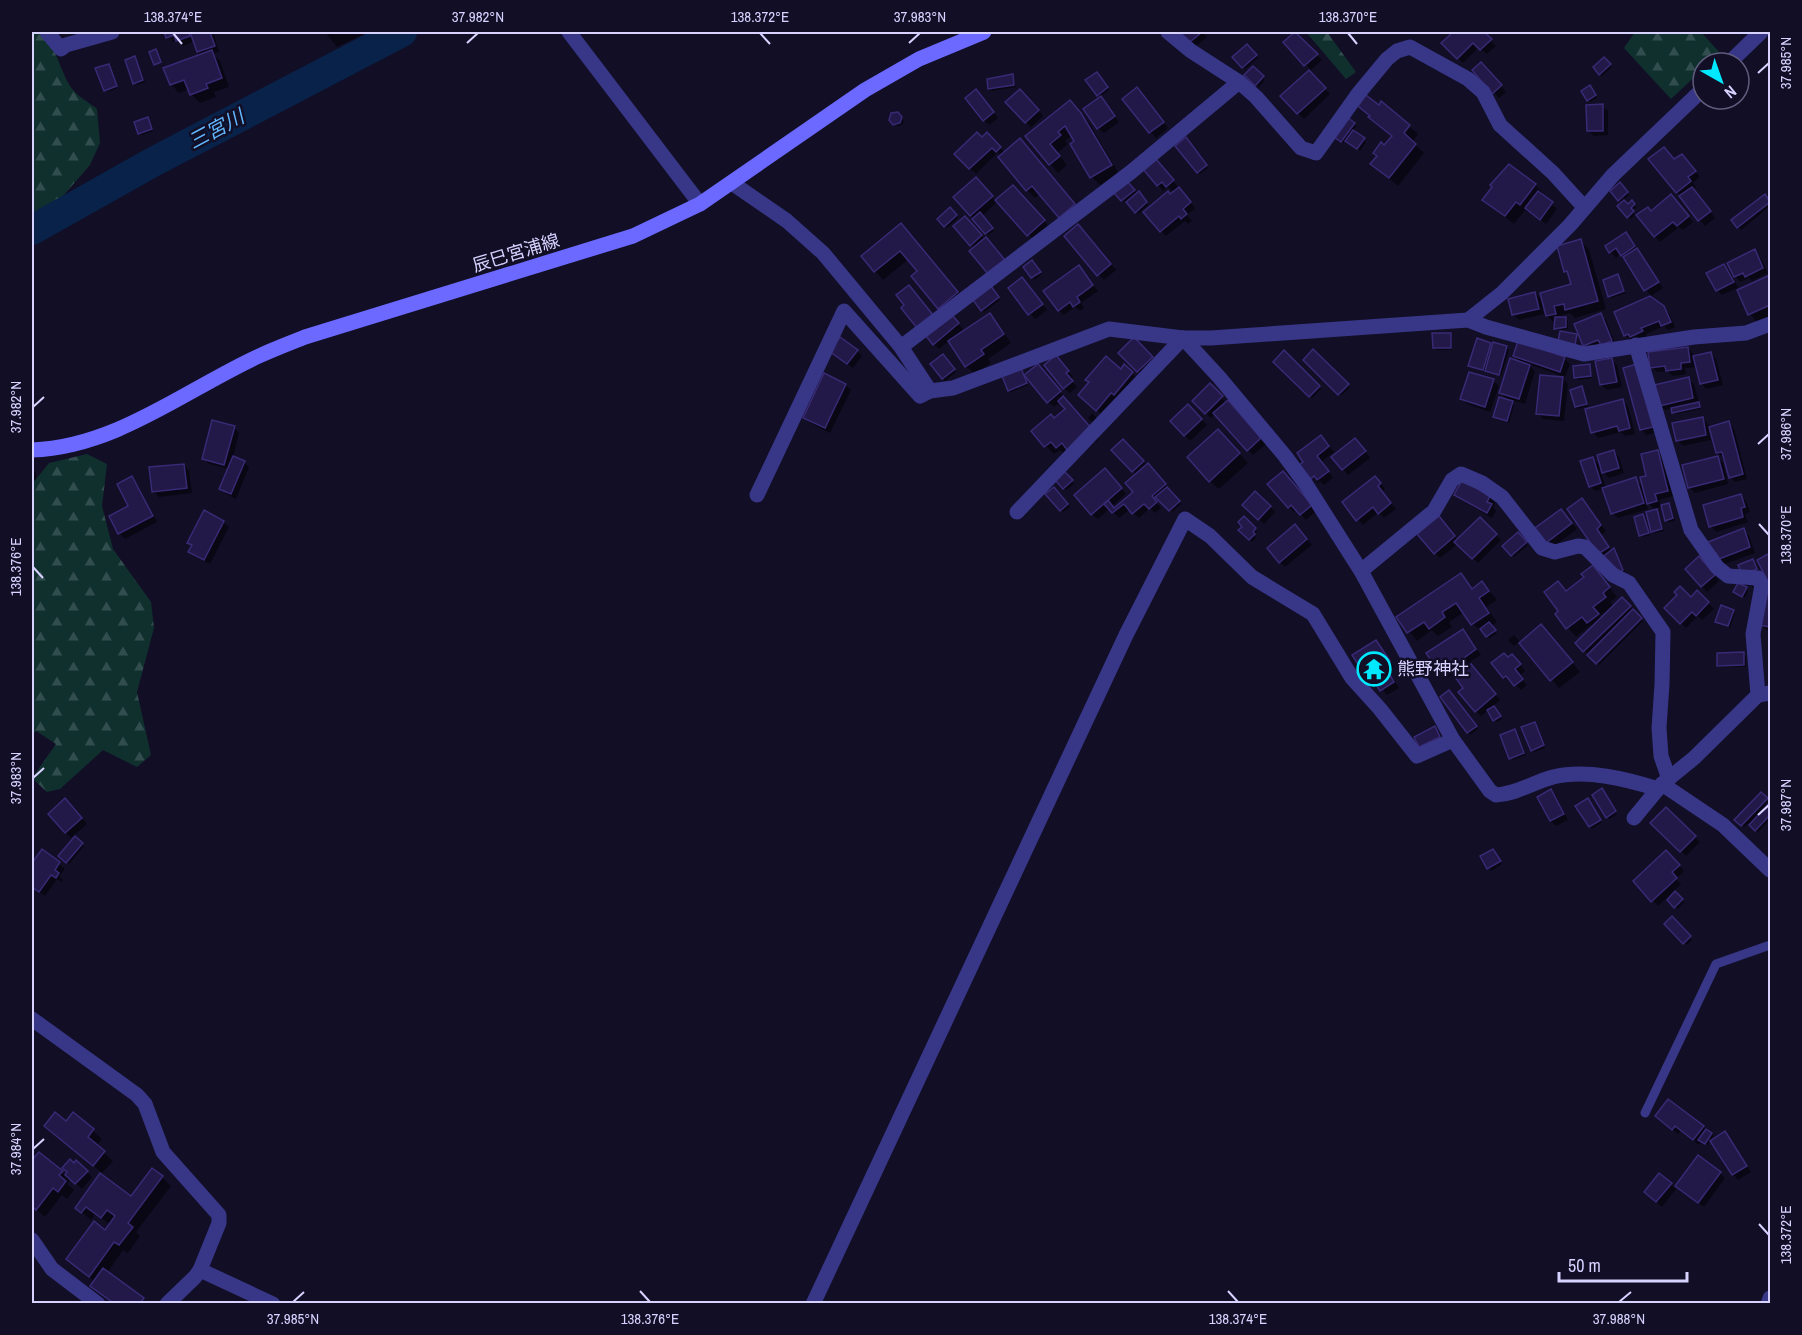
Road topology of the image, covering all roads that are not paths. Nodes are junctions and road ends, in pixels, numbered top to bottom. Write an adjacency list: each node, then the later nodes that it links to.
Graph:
1 (47, 32): 2 (street)
2 (112, 32)
3 (569, 32): 11 (street)
4 (984, 32): 10 (main road, 辰巳宮浦線)
5 (1168, 32): 8 (street)
6 (1761, 32): 7 (street)
7 (1741, 51)
8 (1239, 82): 12 (street); 17 (street)
9 (1691, 100): 12 (street)
10 (732, 183): 11 (main road, 辰巳宮浦線); 17 (street)
11 (700, 204): 19 (main road, 辰巳宮浦線)
12 (1584, 207): 13 (street)
13 (1468, 320): 15 (street); 16 (street)
14 (1770, 324): 16 (street)
15 (1183, 338): 18 (street); 21 (street); 22 (street)
16 (1636, 345): 23 (street)
17 (901, 347): 18 (street)
18 (930, 391): 20 (street)
19 (32, 450)
20 (757, 495)
21 (1017, 512)
22 (1361, 571): 24 (street); 25 (street)
23 (1764, 694): 25 (street)
24 (1453, 740): 25 (street); 37 (street)
25 (1663, 784): 26 (street); 27 (street)
26 (1634, 818)
27 (1770, 870)
28 (1770, 945): 30 (lane)
29 (32, 1019): 32 (street)
30 (1646, 1113)
31 (32, 1240): 34 (street)
32 (200, 1270): 35 (street); 36 (street)
33 (1770, 1298): 38 (street)
34 (98, 1304)
35 (167, 1304)
36 (273, 1304)
37 (813, 1304)
38 (1768, 1304)

